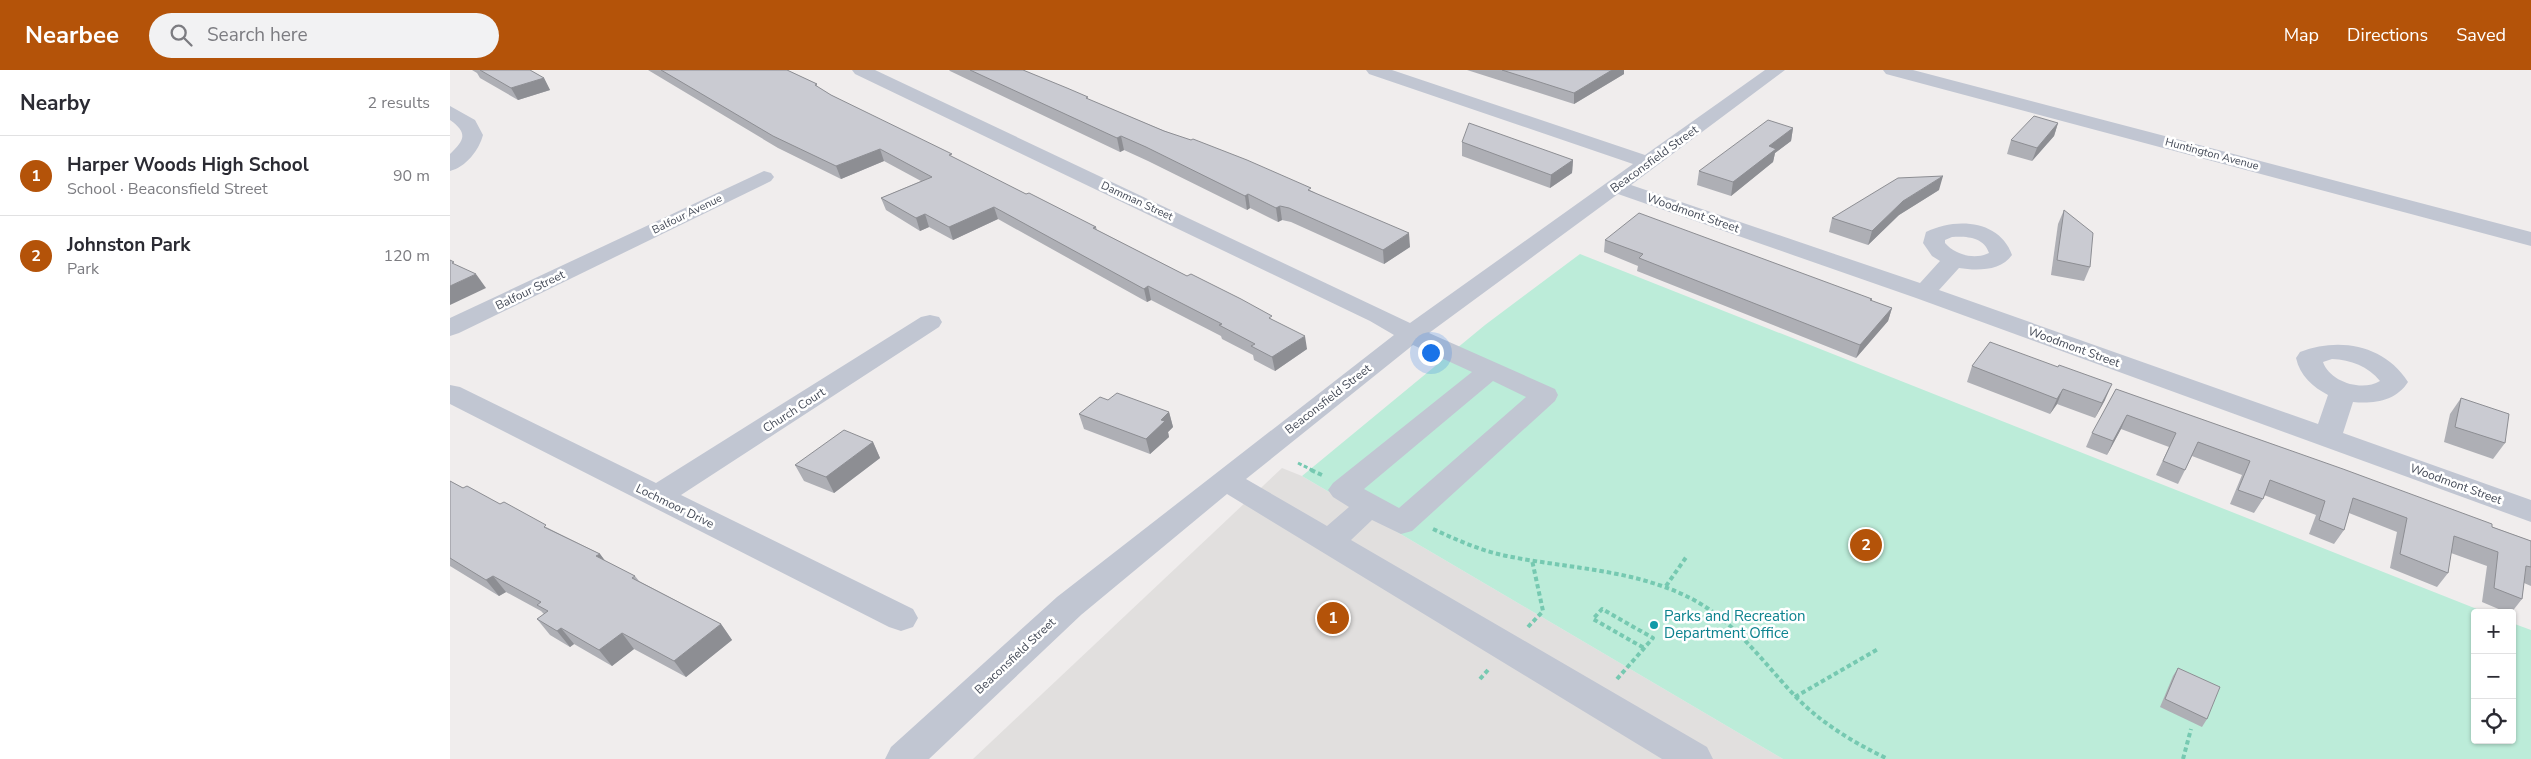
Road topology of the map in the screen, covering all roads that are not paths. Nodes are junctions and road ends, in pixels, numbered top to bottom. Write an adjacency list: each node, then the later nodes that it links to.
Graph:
1 (861, 70): 16 (street, Damman Street)
2 (1375, 70): 6 (street)
3 (1776, 70): 6 (street, Beaconsfield Street)
4 (1892, 70): 10 (street, Huntington Avenue)
5 (450, 112): 7 (street)
6 (1649, 163): 9 (street, Beaconsfield Street)
7 (450, 165)
8 (764, 177): 11 (street, Balfour Avenue)
9 (1617, 187): 13 (street, Woodmont Street); 16 (street, Beaconsfield Street)
10 (2531, 239)
11 (610, 251): 15 (street, Balfour Street)
12 (1954, 260): 13 (street)
13 (1924, 293): 20 (street, Woodmont Street)
14 (930, 322): 22 (street, Church Court)
15 (450, 328)
16 (1411, 334): 17 (street, Damman Street); 21 (street, Beaconsfield Street)
17 (1490, 370): 23 (street); 23 (street, Damman Street)
18 (2343, 392): 20 (street)
19 (450, 393): 22 (street, Lochmoor Drive)
20 (2327, 438): 24 (street, Woodmont Street)
21 (1225, 480): 25 (street); 27 (street, Beaconsfield Street)
22 (657, 497): 26 (street, Lochmoor Drive)
23 (1370, 506): 25 (street)
24 (2531, 511)
25 (1329, 542): 28 (street)
26 (901, 618)
27 (904, 759)
28 (1694, 759)

